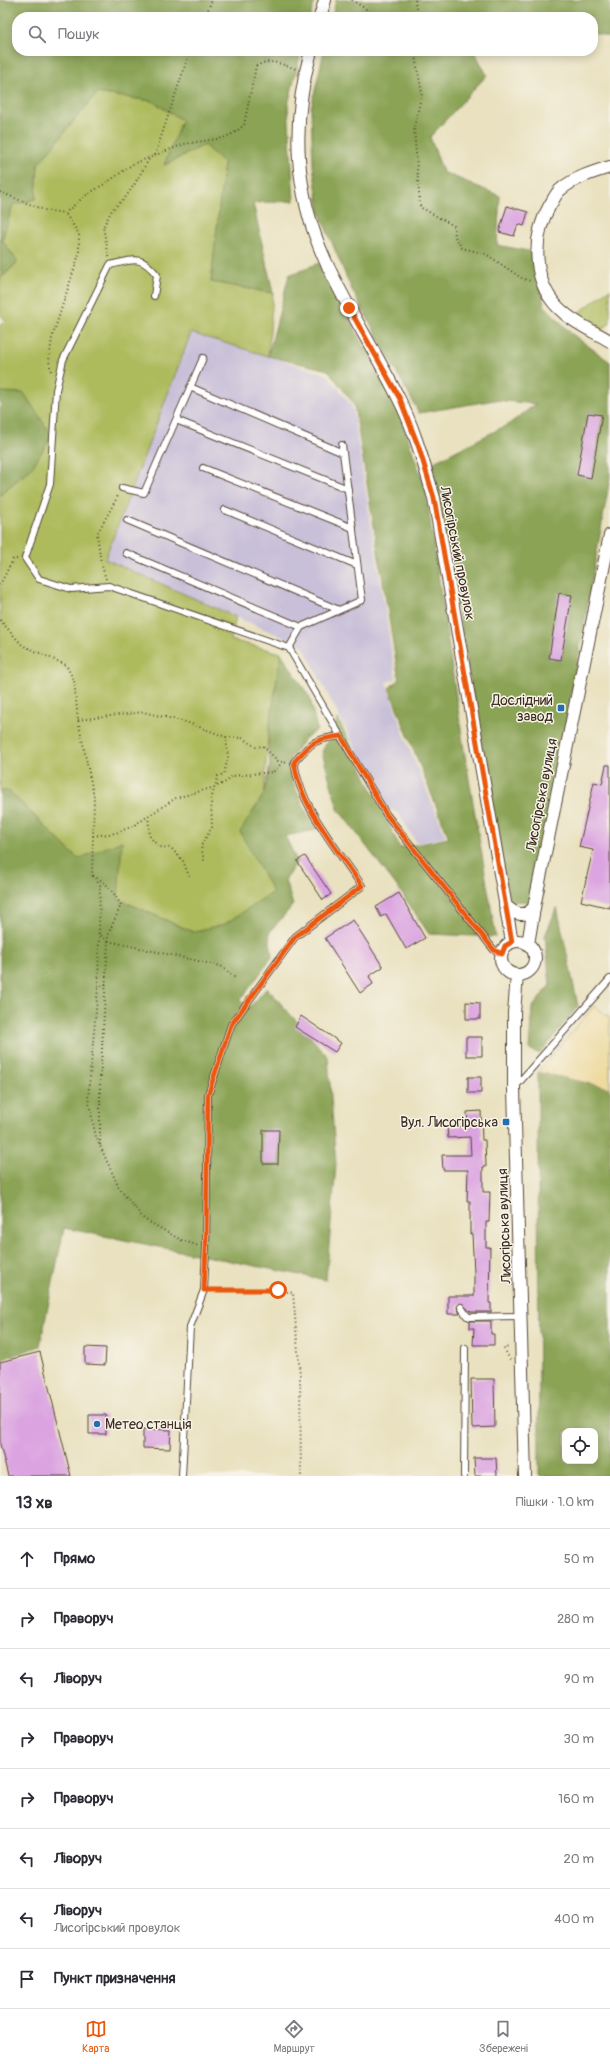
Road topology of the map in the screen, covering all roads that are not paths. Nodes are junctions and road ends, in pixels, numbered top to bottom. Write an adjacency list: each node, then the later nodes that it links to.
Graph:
1 (325, 0): 2 (street)
2 (321, 12)
3 (310, 56): 25 (street, Лисогірський провулок)
4 (610, 167): 6 (street)
5 (154, 296): 23 (lane)
6 (610, 341)
7 (203, 358): 8 (lane)
8 (190, 387): 9 (lane); 11 (lane)
9 (176, 420): 13 (lane); 14 (lane)
10 (342, 445): 11 (lane)
11 (343, 453): 14 (lane)
12 (204, 468): 17 (lane)
13 (122, 488)
14 (348, 489): 17 (lane)
15 (225, 510): 20 (lane)
16 (127, 520): 21 (lane)
17 (353, 528): 20 (lane)
18 (610, 535): 26 (street, Лисогірська вулиця)
19 (126, 553): 22 (lane)
20 (357, 565): 21 (lane)
21 (339, 610): 22 (lane)
22 (300, 627): 23 (lane)
23 (289, 648): 24 (lane)
24 (341, 736): 29 (lane); 36 (lane)
25 (505, 904): 26 (street); 27 (street, Лисогірський провулок)
26 (534, 907): 28 (street, Лисогірська вулиця)
27 (512, 942): 28 (street); 29 (street)
28 (528, 944): 30 (street)
29 (502, 954): 30 (street)
30 (517, 975): 32 (street, Лисогірська вулиця)
31 (610, 979): 32 (lane)
32 (514, 1088): 34 (street, Лисогірська вулиця)
33 (461, 1307): 34 (lane)
34 (522, 1316): 38 (street, Лисогірська вулиця)
35 (465, 1348): 37 (lane)
36 (182, 1476)
37 (464, 1476)
38 (526, 1476)

